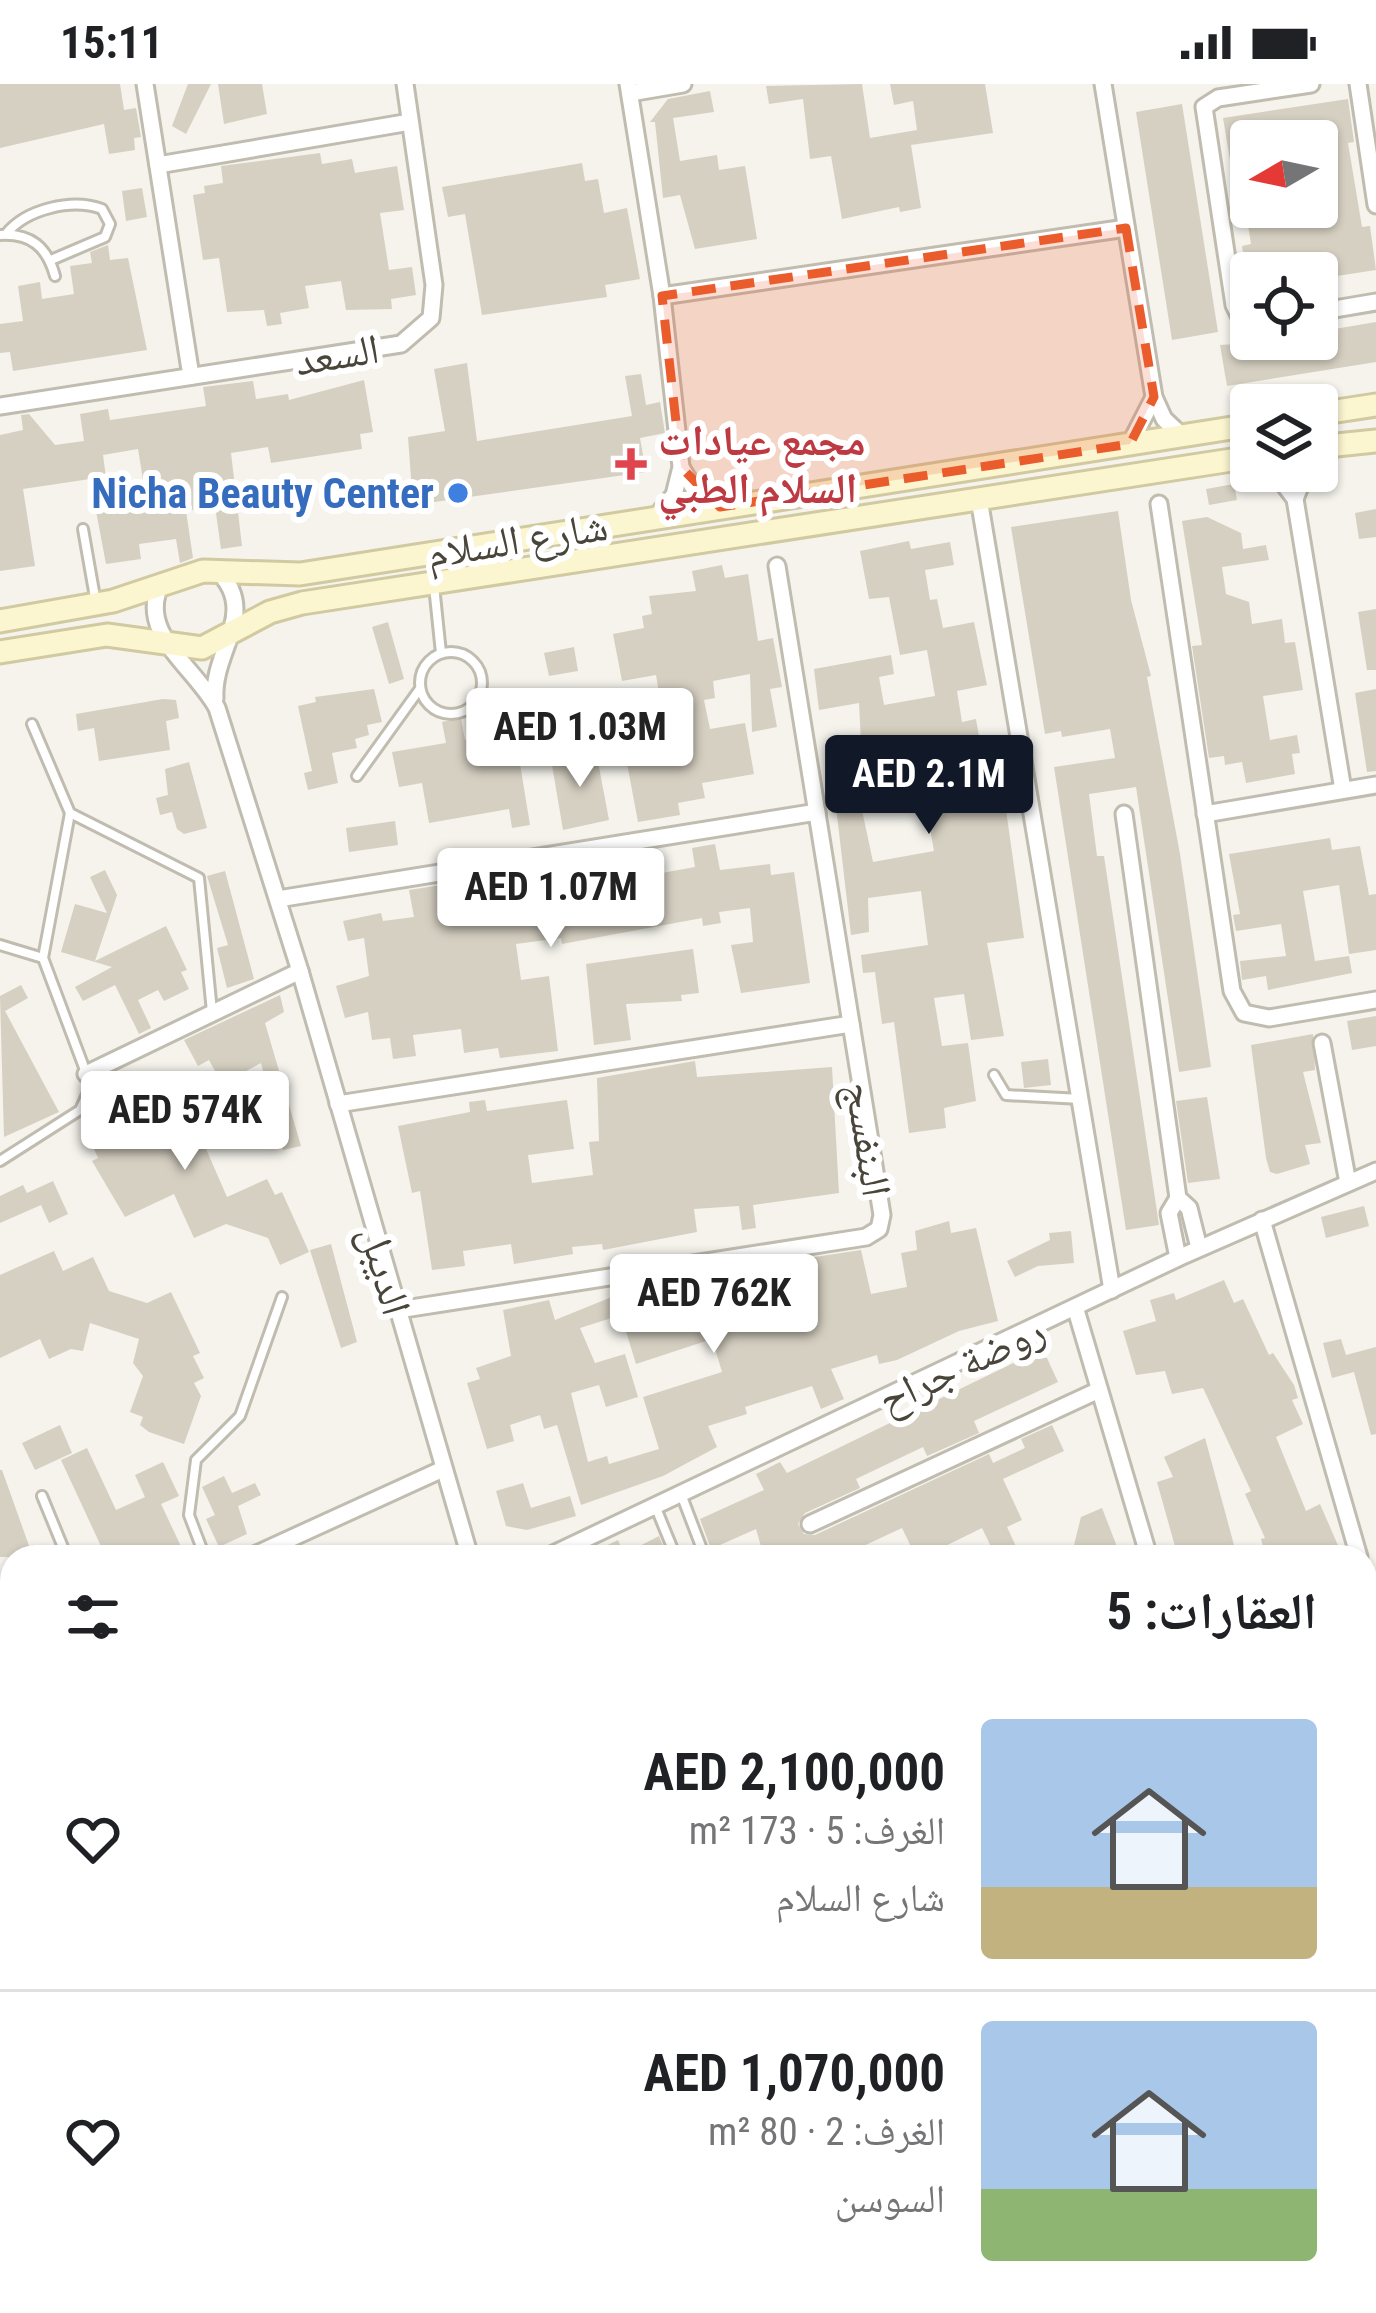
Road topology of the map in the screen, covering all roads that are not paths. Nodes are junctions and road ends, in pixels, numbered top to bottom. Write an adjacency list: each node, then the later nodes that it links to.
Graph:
1 (146, 84): 9 (street)
2 (405, 84): 8 (street, السعد)
3 (683, 84): 7 (street)
4 (1103, 84): 11 (street)
5 (1311, 84): 15 (street)
6 (1358, 84): 10 (street)
7 (629, 88): 16 (street)
8 (410, 122): 9 (street); 19 (street, السعد)
9 (158, 165): 19 (street)
10 (1376, 205)
11 (1126, 228): 16 (street); 20 (street)
12 (3, 235): 13 (lane); 13 (lane)
13 (51, 260): 14 (lane)
14 (56, 276)
15 (1230, 279)
16 (662, 296): 30 (street)
17 (1376, 302): 18 (street)
18 (1338, 308)
19 (191, 376): 22 (street, السعد)
20 (1154, 397): 25 (street); 27 (street)
21 (1376, 405): 23 (main road)
22 (0, 406)
23 (1338, 411)
24 (1230, 428): 25 (main road, شارع السلام)
25 (1182, 436): 27 (main road, شارع السلام)
26 (1376, 441): 28 (main road)
27 (1130, 444): 36 (main road, شارع السلام)
28 (1338, 446)
29 (1230, 460): 33 (main road, شارع السلام)
30 (681, 466): 36 (street); 37 (street)
31 (1290, 492): 34 (street)
32 (1298, 492): 34 (street)
33 (979, 499): 42 (main road, شارع السلام); 69 (street)
34 (1295, 499): 54 (street)
35 (1159, 504): 58 (street)
36 (720, 507): 37 (main road, شارع السلام)
37 (656, 517): 40 (main road, شارع السلام)
38 (83, 529): 43 (lane)
39 (776, 566): 55 (street, البنفسج)
40 (217, 570): 41 (main road, شارع السلام); 45 (street, الديبل)
41 (162, 581): 43 (main road, شارع السلام); 46 (street)
42 (434, 586): 45 (main road, شارع السلام); 48 (lane)
43 (97, 604): 44 (main road, شارع السلام)
44 (0, 621)
45 (233, 636): 46 (main road, شارع السلام); 50 (street, الديبل)
46 (169, 645): 47 (main road, شارع السلام); 50 (street, الديبل)
47 (0, 652)
48 (441, 653): 49 (lane); 49 (lane)
49 (420, 689): 52 (lane)
50 (217, 708): 59 (street, الديبل)
51 (32, 724): 56 (lane)
52 (357, 776)
53 (1376, 785): 54 (street)
54 (1343, 790): 58 (street)
55 (817, 812): 59 (street); 65 (street, البنفسج)
56 (70, 813): 61 (lane); 64 (lane)
57 (1124, 814): 74 (street)
58 (1205, 814): 63 (street)
59 (278, 899): 62 (street, الديبل)
60 (0, 945): 61 (lane)
61 (43, 958): 67 (lane)
62 (300, 971): 64 (street); 70 (street, الديبل)
63 (1376, 1000)
64 (212, 1013): 67 (street)
65 (851, 1024): 70 (street); 80 (street, البنفسج)
66 (1322, 1043): 73 (street)
67 (86, 1074): 71 (lane)
68 (994, 1075): 69 (lane)
69 (1082, 1099): 78 (street)
70 (338, 1104): 80 (street, الديبل)
71 (0, 1161)
72 (1376, 1171): 73 (street, روضة جراح)
73 (1348, 1183): 75 (street, روضة جراح)
74 (1178, 1198): 76 (street); 77 (street)
75 (1262, 1220): 76 (street, روضة جراح); 96 (street)
76 (1199, 1248): 77 (street, روضة جراح)
77 (1178, 1258): 78 (street, روضة جراح)
78 (1112, 1290): 81 (street, روضة جراح)
79 (282, 1297): 89 (lane)
80 (398, 1310): 83 (street, الديبل)
81 (1076, 1310): 82 (street); 84 (street, روضة جراح)
82 (1100, 1390): 87 (street); 95 (street)
83 (443, 1469): 90 (street); 91 (street, الديبل)
84 (681, 1494): 86 (street, روضة جراح); 94 (lane)
85 (42, 1496): 88 (lane)
86 (655, 1506): 92 (street, روضة جراح); 93 (lane)
87 (810, 1524)
88 (62, 1545)
89 (200, 1545)
90 (276, 1545)
91 (466, 1545)
92 (572, 1545)
93 (671, 1545)
94 (700, 1545)
95 (1145, 1545)
96 (1356, 1545)

